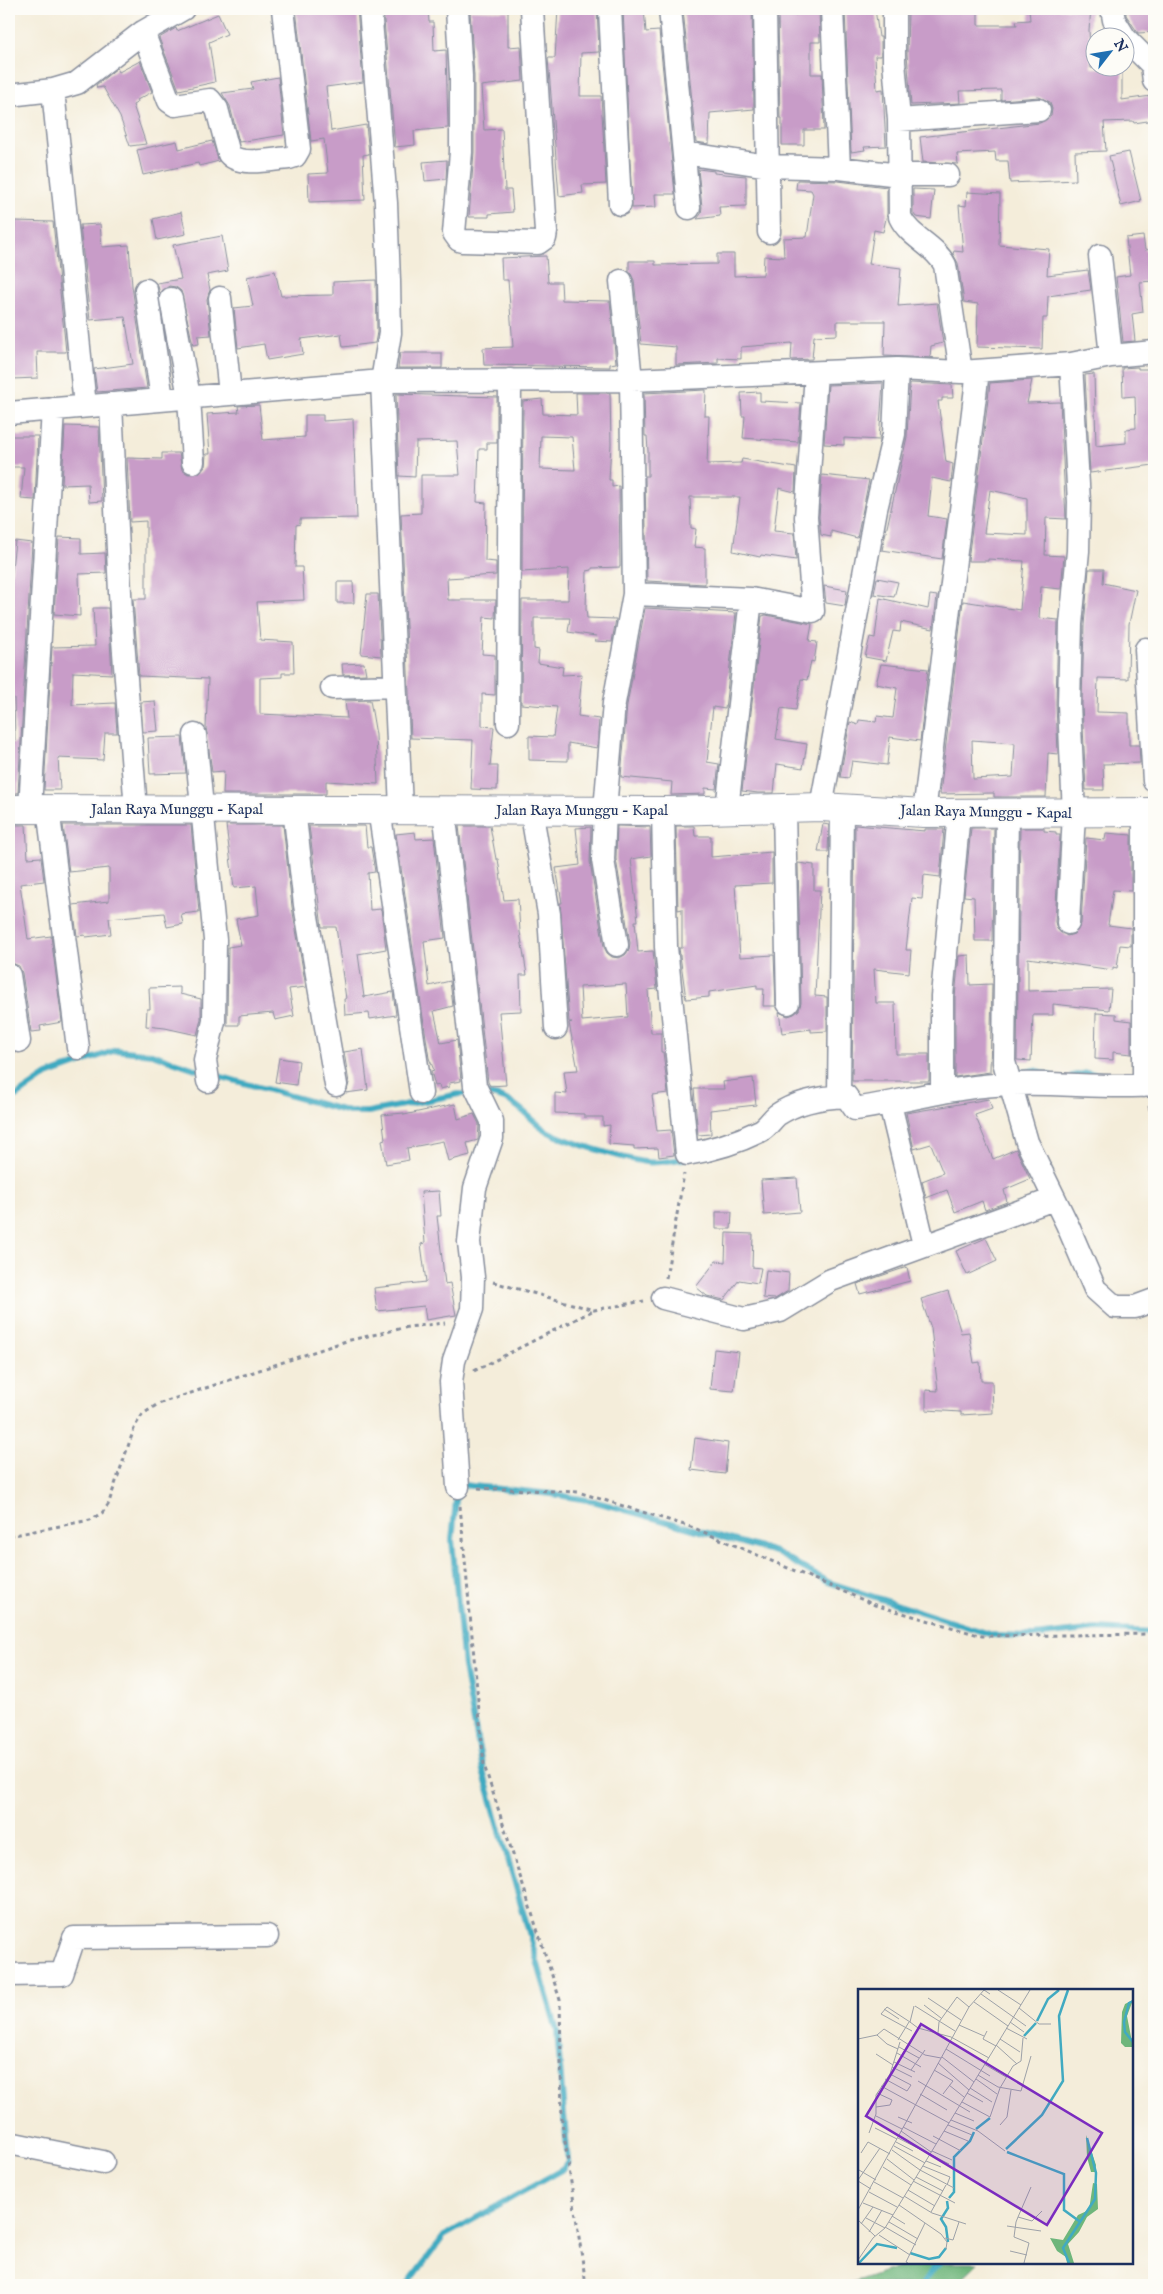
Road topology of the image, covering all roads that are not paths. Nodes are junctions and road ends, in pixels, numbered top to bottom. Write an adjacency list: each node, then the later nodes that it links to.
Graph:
1 (283, 9): 13 (street)
2 (370, 9): 41 (street)
3 (457, 9): 4 (street)
4 (532, 9)
5 (610, 9): 25 (street)
6 (670, 9): 20 (street)
7 (765, 9): 21 (street)
8 (832, 9): 22 (street)
9 (894, 9): 19 (street)
10 (1112, 9): 12 (street)
11 (180, 10): 13 (street)
12 (1119, 28)
13 (143, 32): 16 (street)
14 (1136, 49): 15 (street)
15 (1154, 82)
16 (53, 90): 17 (street); 46 (street)
17 (9, 95)
18 (1039, 110): 19 (street)
19 (898, 120): 23 (street)
20 (684, 153): 21 (street); 26 (street)
21 (768, 166): 22 (street); 27 (street)
22 (839, 168): 23 (street)
23 (900, 175): 24 (street); 37 (street)
24 (948, 175)
25 (620, 204)
26 (689, 208)
27 (769, 232)
28 (1100, 256): 34 (street)
29 (621, 281): 40 (street)
30 (146, 290): 44 (street)
31 (220, 298): 42 (street)
32 (170, 299): 43 (street)
33 (1154, 352): 34 (street)
34 (1111, 356): 35 (street)
35 (1071, 364): 37 (street); 74 (street)
36 (898, 369): 37 (street); 38 (street); 60 (street)
37 (970, 371): 70 (street)
38 (816, 373): 40 (street); 51 (street)
39 (510, 380): 40 (street); 41 (street); 55 (street)
40 (631, 380): 50 (street)
41 (382, 381): 42 (street); 53 (street)
42 (230, 394): 43 (street)
43 (189, 397): 44 (street); 49 (street)
44 (162, 399): 45 (street)
45 (110, 404): 46 (street); 67 (street)
46 (85, 406): 47 (street)
47 (52, 409): 48 (street); 61 (street)
48 (9, 413)
49 (193, 462)
50 (634, 594): 51 (street); 68 (street)
51 (751, 598): 66 (street)
52 (1146, 649): 57 (street)
53 (395, 686): 54 (street); 63 (street)
54 (332, 688)
55 (508, 723)
56 (195, 735): 58 (street)
57 (1154, 781)
58 (202, 808): 62 (street, Jalan Raya Munggu - Kapal); 67 (street, Jalan Raya Munggu - Kapal); 82 (street)
59 (784, 808): 60 (street, Jalan Raya Munggu - Kapal); 66 (street, Jalan Raya Munggu - Kapal); 78 (street)
60 (832, 808): 70 (street, Jalan Raya Munggu - Kapal); 88 (street)
61 (29, 809): 67 (street, Jalan Raya Munggu - Kapal); 81 (street)
62 (294, 809): 63 (street, Jalan Raya Munggu - Kapal); 84 (street)
63 (390, 809): 64 (street, Jalan Raya Munggu - Kapal); 87 (street)
64 (444, 809): 65 (street, Jalan Raya Munggu - Kapal); 94 (street)
65 (531, 809): 68 (street, Jalan Raya Munggu - Kapal); 79 (street)
66 (727, 809): 69 (street, Jalan Raya Munggu - Kapal)
67 (136, 810)
68 (605, 810): 69 (street, Jalan Raya Munggu - Kapal); 76 (street)
69 (663, 811): 88 (street)
70 (924, 812): 72 (street, Jalan Raya Munggu - Kapal)
71 (1149, 812): 74 (street, Jalan Raya Munggu - Kapal); 85 (street)
72 (959, 813): 73 (street, Jalan Raya Munggu - Kapal); 86 (street)
73 (1007, 813): 74 (street, Jalan Raya Munggu - Kapal); 83 (street)
74 (1074, 814): 75 (street)
75 (1068, 923)
76 (616, 944)
77 (9, 975): 80 (street)
78 (788, 1003)
79 (556, 1028)
80 (19, 1041)
81 (78, 1048)
82 (207, 1071)
83 (1012, 1084): 85 (street); 86 (street); 90 (street)
84 (336, 1085)
85 (1149, 1086)
86 (942, 1091): 89 (street)
87 (421, 1093)
88 (839, 1096): 89 (street)
89 (890, 1104): 91 (street)
90 (1054, 1199): 91 (street); 93 (street)
91 (924, 1245): 92 (street)
92 (663, 1298)
93 (1154, 1300)
94 (458, 1488)
95 (266, 1936): 96 (street)
96 (9, 1975)
97 (9, 2143): 98 (street)
98 (103, 2162)

